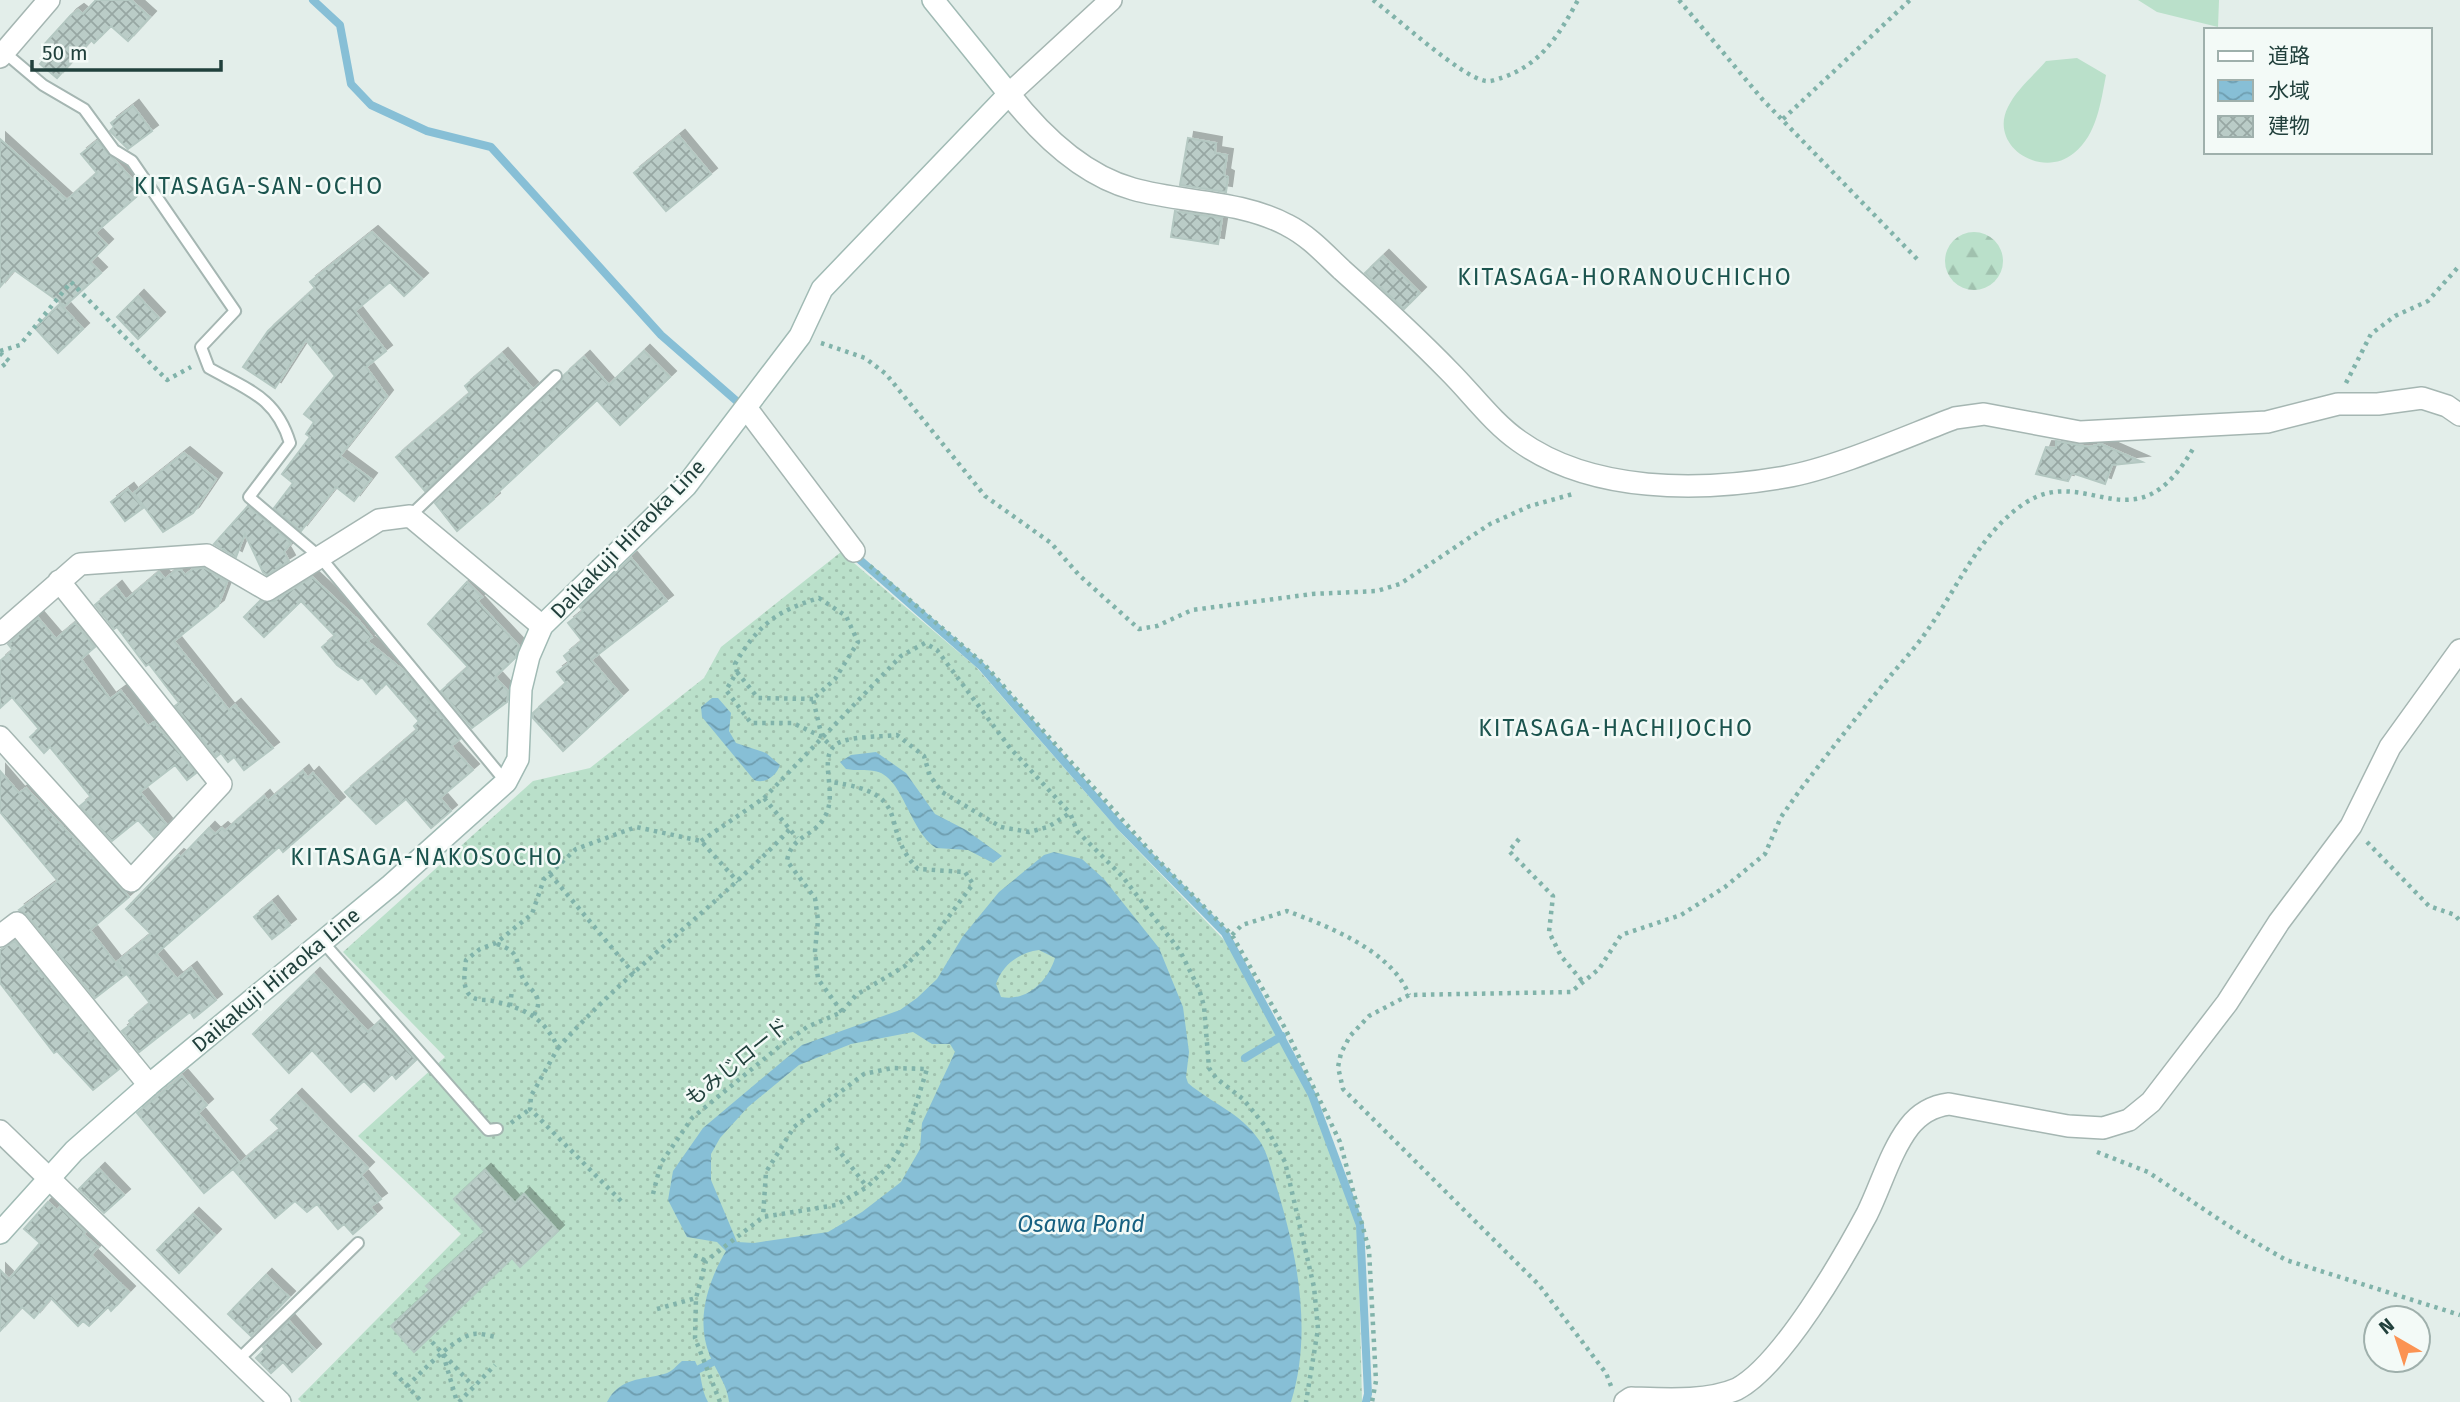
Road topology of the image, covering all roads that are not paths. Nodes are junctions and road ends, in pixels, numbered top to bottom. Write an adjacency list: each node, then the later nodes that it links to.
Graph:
1 (49, 0): 4 (street)
2 (933, 0): 5 (street)
3 (1111, 0): 5 (street, Daikakuji Hiraoka Line)
4 (2, 55): 11 (lane)
5 (1009, 94): 7 (street, Daikakuji Hiraoka Line); 8 (street)
6 (556, 376): 9 (lane)
7 (747, 409): 10 (street); 13 (street, Daikakuji Hiraoka Line)
8 (2460, 415)
9 (410, 516): 11 (street); 13 (street)
10 (854, 551)
11 (321, 558): 12 (street); 17 (lane)
12 (59, 581): 14 (street); 16 (street)
13 (542, 626): 17 (street, Daikakuji Hiraoka Line)
14 (0, 634)
15 (2460, 650): 27 (street)
16 (0, 737)
17 (506, 782): 19 (street, Daikakuji Hiraoka Line)
18 (0, 936): 20 (street)
19 (322, 941): 20 (street, Daikakuji Hiraoka Line); 21 (lane)
20 (149, 1085): 23 (street, Daikakuji Hiraoka Line)
21 (497, 1129)
22 (0, 1132): 23 (street)
23 (48, 1178): 24 (street, Daikakuji Hiraoka Line); 26 (street)
24 (0, 1233)
25 (358, 1243): 26 (lane)
26 (239, 1359): 28 (street)
27 (1619, 1397)
28 (280, 1402)

